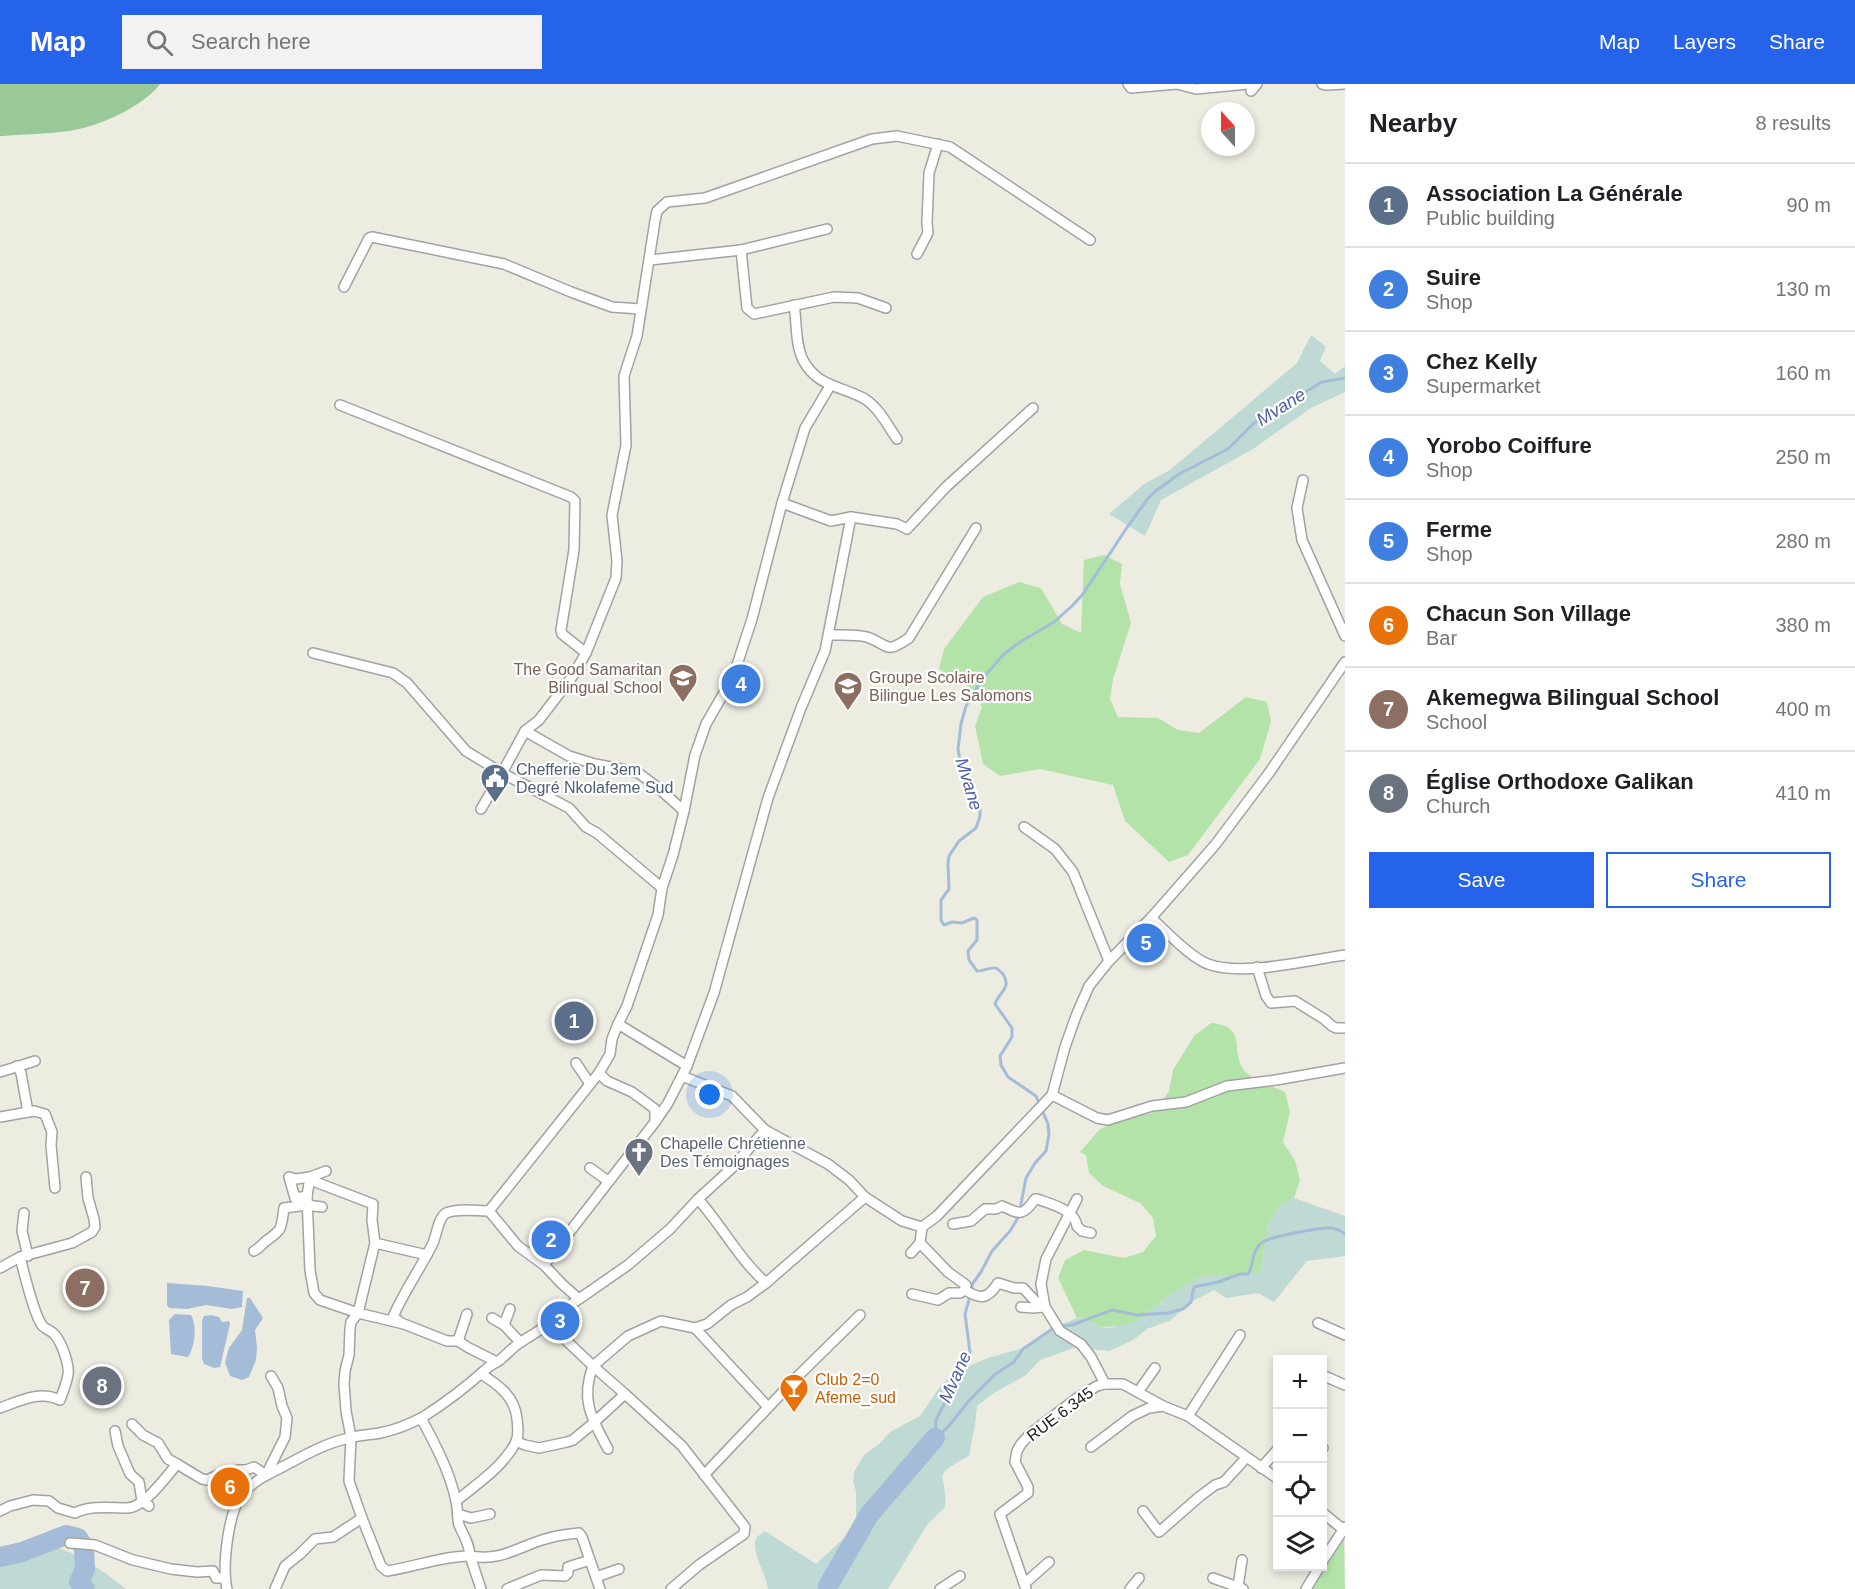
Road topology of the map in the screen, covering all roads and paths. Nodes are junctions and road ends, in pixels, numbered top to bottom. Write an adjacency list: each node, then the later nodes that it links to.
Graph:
1 (1128, 84): 4 (street)
2 (1322, 84): 3 (street)
3 (1345, 84)
4 (1252, 86)
5 (938, 144): 7 (street); 9 (street); 10 (street)
6 (827, 229): 8 (street)
7 (1090, 240)
8 (741, 250): 10 (street); 12 (street)
9 (918, 254)
10 (650, 260): 14 (street)
11 (344, 288): 14 (street)
12 (794, 305): 13 (street); 15 (street)
13 (886, 308)
14 (640, 309): 26 (street)
15 (830, 386): 18 (street); 20 (street)
16 (340, 405): 26 (street)
17 (1033, 408): 21 (street)
18 (897, 439)
19 (1303, 480): 24 (street)
20 (782, 503): 21 (street); 31 (street)
21 (851, 517): 23 (street)
22 (976, 528): 23 (street)
23 (829, 635): 43 (street)
24 (1345, 636)
25 (313, 653): 29 (street)
26 (586, 653): 28 (street)
27 (1345, 662): 34 (street)
28 (525, 731): 29 (street); 31 (street)
29 (502, 773): 30 (street); 33 (street)
30 (482, 809)
31 (684, 812): 33 (street)
32 (1024, 827): 36 (street)
33 (662, 888): 38 (street)
34 (1151, 918): 36 (street); 37 (street)
35 (1345, 955): 37 (street)
36 (1109, 961): 49 (street)
37 (1257, 967): 39 (street)
38 (618, 1024): 43 (street); 46 (street)
39 (1345, 1028)
40 (35, 1061): 42 (street)
41 (576, 1063): 48 (street)
42 (17, 1066): 45 (street); 50 (street)
43 (687, 1066): 47 (street)
44 (1345, 1068): 49 (street)
45 (0, 1072)
46 (599, 1073): 48 (street); 52 (street)
47 (682, 1076): 52 (street); 53 (street)
48 (590, 1084): 65 (street)
49 (1052, 1095): 69 (street)
50 (28, 1112): 51 (street); 59 (street)
51 (0, 1117)
52 (655, 1122): 58 (street)
53 (765, 1130): 60 (street); 61 (street)
54 (590, 1168): 58 (street)
55 (327, 1171): 57 (street)
56 (86, 1177): 77 (street)
57 (310, 1177): 63 (street); 63 (street); 72 (street)
58 (608, 1181): 78 (street)
59 (55, 1188)
60 (865, 1197): 69 (street); 80 (street)
61 (698, 1199): 80 (street); 83 (street)
62 (1077, 1199): 67 (street)
63 (307, 1201): 64 (street); 73 (street); 87 (street)
64 (322, 1207)
65 (489, 1211): 76 (street); 78 (street)
66 (24, 1213): 77 (street)
67 (1070, 1214): 68 (street); 70 (street); 85 (street)
68 (953, 1224)
69 (922, 1227): 71 (street)
70 (1091, 1233)
71 (920, 1243): 74 (street); 81 (street)
72 (375, 1244): 76 (street); 87 (street)
73 (254, 1251)
74 (910, 1253)
75 (0, 1255): 79 (street)
76 (427, 1255): 92 (street)
77 (24, 1257): 79 (street); 112 (street)
78 (544, 1265): 83 (street)
79 (3, 1266)
80 (766, 1283): 95 (street)
81 (965, 1290): 82 (street); 85 (street)
82 (912, 1294)
83 (579, 1299): 93 (street)
84 (1021, 1307): 85 (street)
85 (1043, 1307): 106 (street)
86 (510, 1309): 94 (street)
87 (357, 1313): 92 (street); 118 (street)
88 (466, 1314): 98 (street)
89 (860, 1315): 111 (street)
90 (492, 1318): 94 (street)
91 (1318, 1323): 97 (street)
92 (404, 1324): 98 (street)
93 (549, 1324): 99 (street); 101 (street)
94 (504, 1325): 99 (street)
95 (695, 1328): 101 (street); 111 (street)
96 (1240, 1335): 113 (street)
97 (1345, 1335)
98 (458, 1341): 100 (street)
99 (520, 1342): 100 (street)
100 (497, 1362): 103 (street)
101 (592, 1366): 109 (street); 115 (street)
102 (1155, 1368): 108 (street)
103 (481, 1374): 114 (street); 119 (street)
104 (272, 1376): 126 (street)
105 (1327, 1377): 107 (street)
106 (1105, 1384): 108 (street, RUE 6.345); 155 (street, RUE 6.345)
107 (1345, 1385)
108 (1138, 1392): 110 (street, RUE 6.345)
109 (625, 1395): 115 (street); 127 (street)
110 (1163, 1406): 113 (street, RUE 6.345); 120 (street)
111 (768, 1407): 127 (street)
112 (0, 1408)
113 (1188, 1416): 123 (street, RUE 6.345)
114 (421, 1418): 118 (street); 129 (street)
115 (593, 1421): 119 (street); 121 (street)
116 (132, 1424): 124 (street)
117 (115, 1431): 130 (street)
118 (351, 1437): 126 (street); 136 (street)
119 (516, 1441): 129 (street)
120 (1091, 1447)
121 (608, 1449)
122 (1273, 1455): 125 (street)
123 (1246, 1458): 125 (street, RUE 6.345); 132 (street)
124 (177, 1464): 126 (street); 130 (street)
125 (1261, 1468): 128 (street, RUE 6.345)
126 (267, 1473): 152 (street)
127 (704, 1475): 162 (street)
128 (1273, 1476)
129 (456, 1501): 133 (street)
130 (146, 1504): 131 (street)
131 (0, 1511)
132 (1143, 1511)
133 (458, 1514): 137 (street); 140 (street)
134 (490, 1514): 137 (street)
135 (1327, 1515): 139 (street)
136 (362, 1518): 143 (street); 158 (street)
137 (471, 1518): 140 (street)
138 (583, 1522): 141 (street)
139 (1344, 1529): 144 (street)
140 (463, 1532): 143 (street)
141 (579, 1533): 143 (street); 145 (street)
142 (70, 1543): 152 (street)
143 (470, 1556): 159 (street)
144 (1327, 1556)
145 (590, 1560): 151 (street); 160 (street)
146 (1242, 1560): 156 (street)
147 (1049, 1562): 155 (street)
148 (620, 1569): 151 (street)
149 (1317, 1571): 165 (street)
150 (960, 1576): 163 (street)
151 (596, 1577): 161 (street)
152 (225, 1578): 157 (street)
153 (1139, 1578): 164 (street)
154 (1213, 1578): 156 (street)
155 (1025, 1586)
156 (1241, 1588)
157 (227, 1589)
158 (275, 1589)
159 (481, 1589)
160 (507, 1589)
161 (600, 1589)
162 (671, 1589)
163 (940, 1589)
164 (1130, 1589)
165 (1306, 1589)

